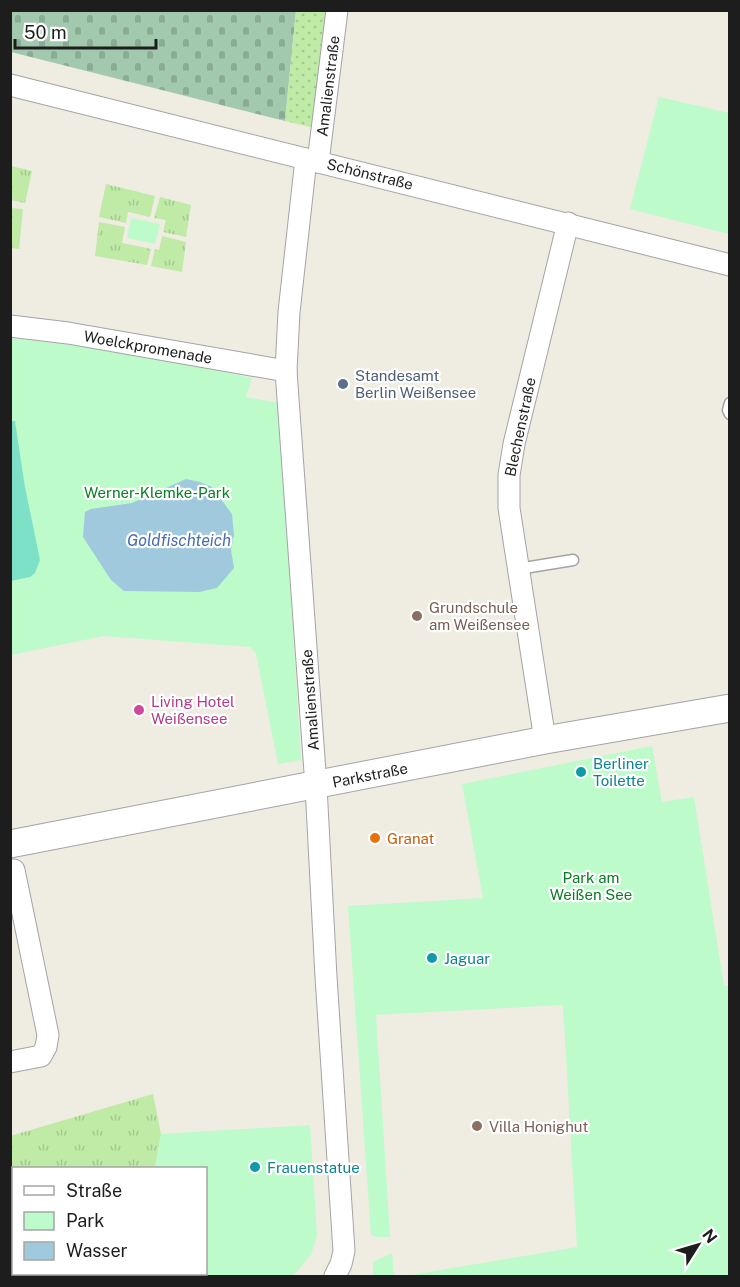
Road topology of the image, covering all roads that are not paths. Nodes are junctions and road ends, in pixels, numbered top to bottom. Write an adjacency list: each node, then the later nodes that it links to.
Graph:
1 (337, 10): 3 (street, Amalienstraße)
2 (10, 85): 3 (street, Schönstraße)
3 (312, 160): 4 (street, Schönstraße); 7 (street, Amalienstraße)
4 (568, 223): 5 (street, Schönstraße); 11 (street, Blechenstraße)
5 (729, 265)
6 (10, 326): 7 (street, Woelckpromenade)
7 (286, 371): 14 (street, Amalienstraße)
8 (729, 403): 9 (lane)
9 (729, 414)
10 (573, 560): 11 (lane)
11 (518, 569): 13 (street, Blechenstraße)
12 (729, 708): 13 (street, Parkstraße)
13 (545, 740): 14 (street, Parkstraße)
14 (316, 786): 15 (street, Parkstraße); 17 (street, Amalienstraße)
15 (12, 857): 16 (street)
16 (10, 1062)
17 (335, 1276)

